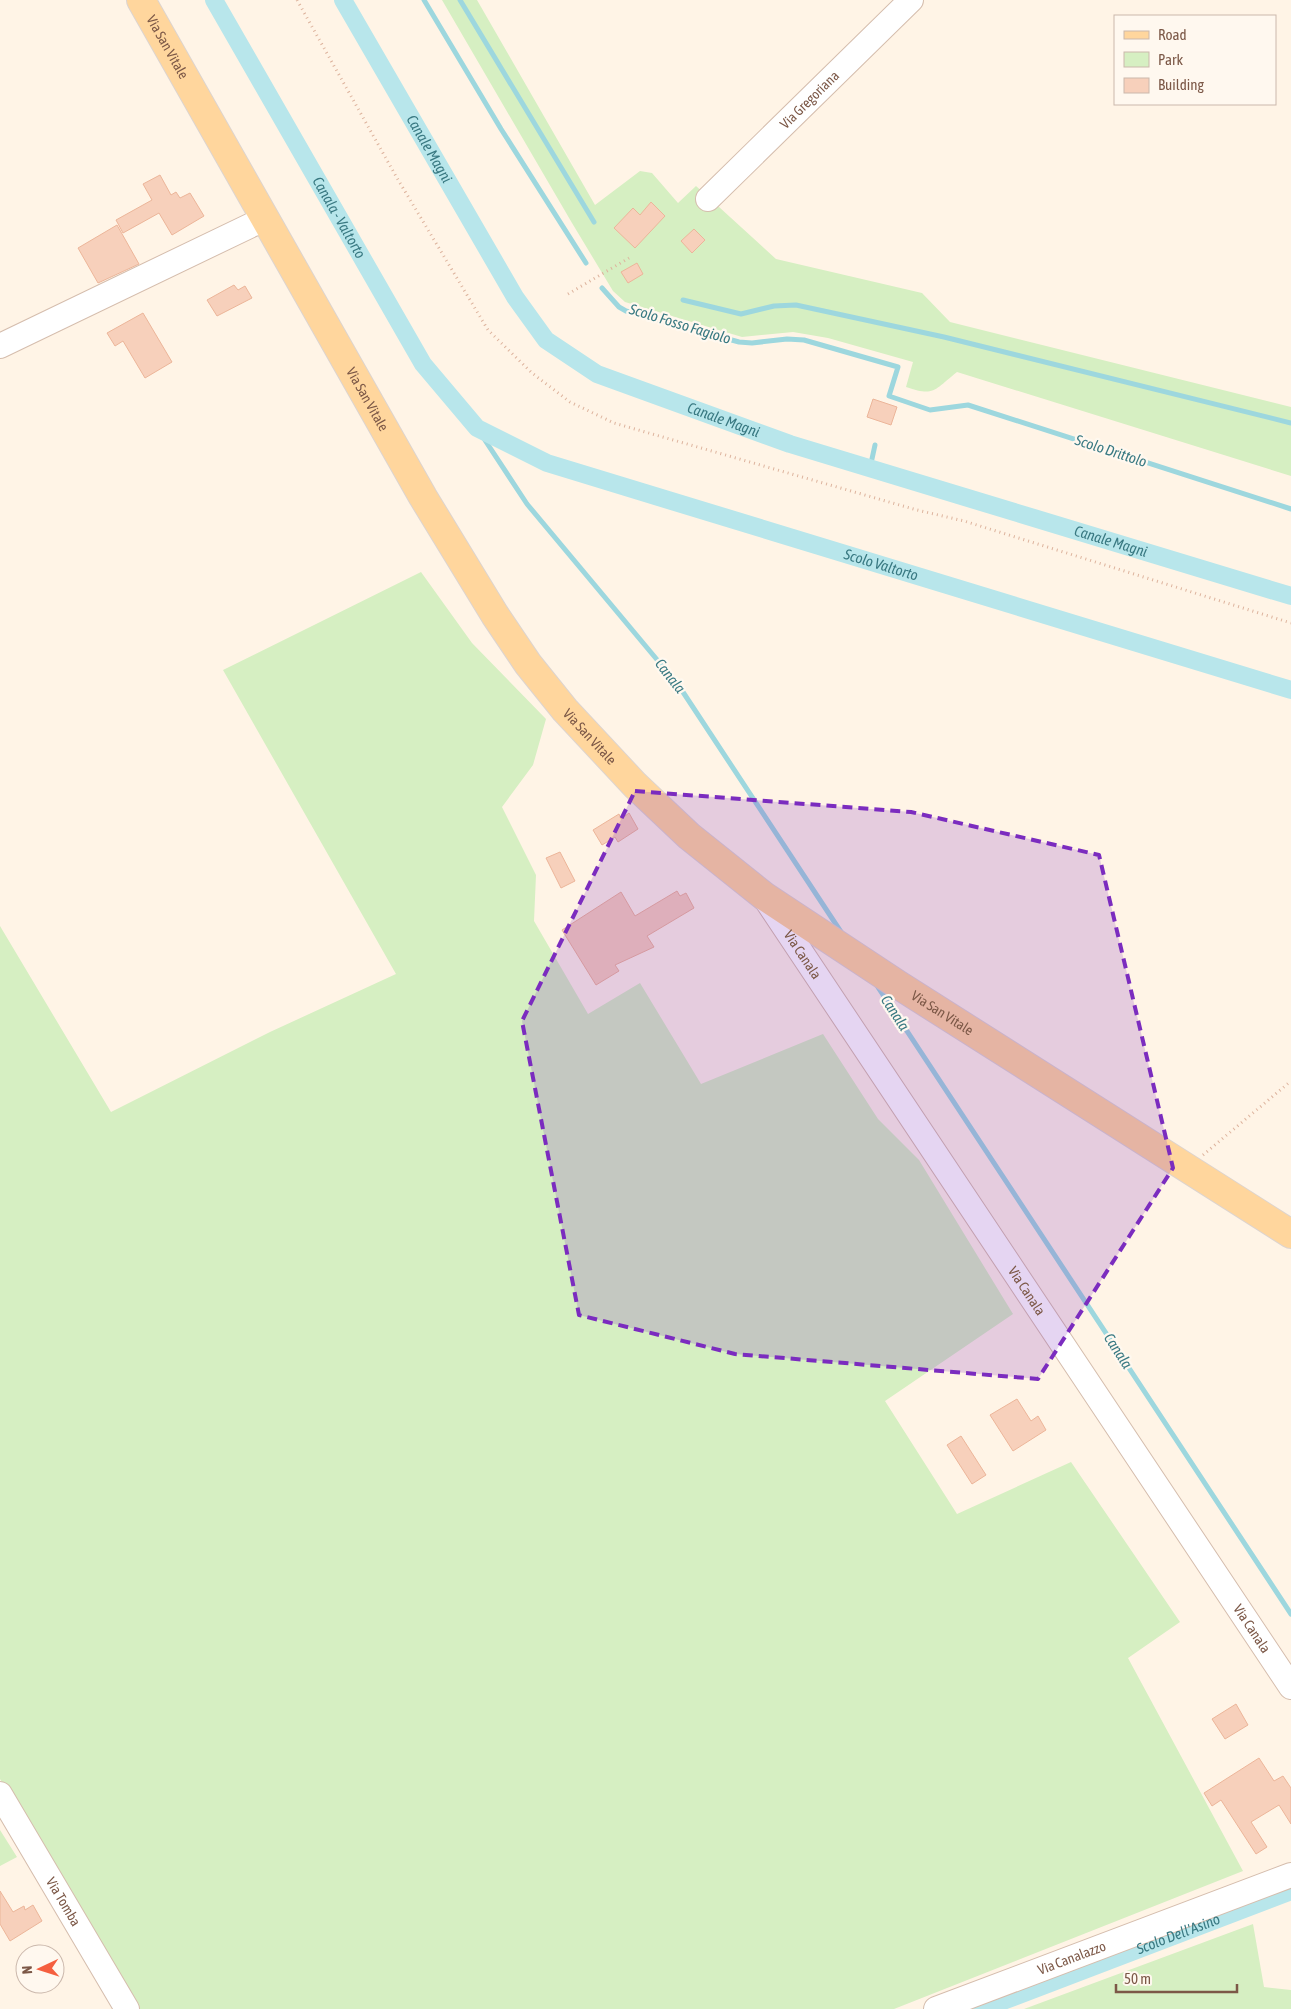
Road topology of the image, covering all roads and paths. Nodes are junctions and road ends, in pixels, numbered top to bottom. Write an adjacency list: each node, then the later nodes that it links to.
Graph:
1 (141, 0): 5 (main road, Via San Vitale)
2 (297, 0): 9 (path)
3 (912, 0): 4 (street, Via Gregoriana)
4 (708, 199)
5 (266, 218): 8 (street); 10 (main road, Via San Vitale)
6 (629, 258): 7 (path)
7 (568, 294)
8 (0, 346)
9 (1291, 623)
10 (764, 896): 12 (main road, Via San Vitale); 14 (street, Via Canala)
11 (1291, 1081): 12 (path)
12 (1187, 1168): 13 (main road, Via San Vitale)
13 (1291, 1234)
14 (1291, 1687)
15 (0, 1794): 17 (street, Via Tomba)
16 (1291, 1875): 18 (street, Via Canalazzo)
17 (127, 2009)
18 (936, 2009)

